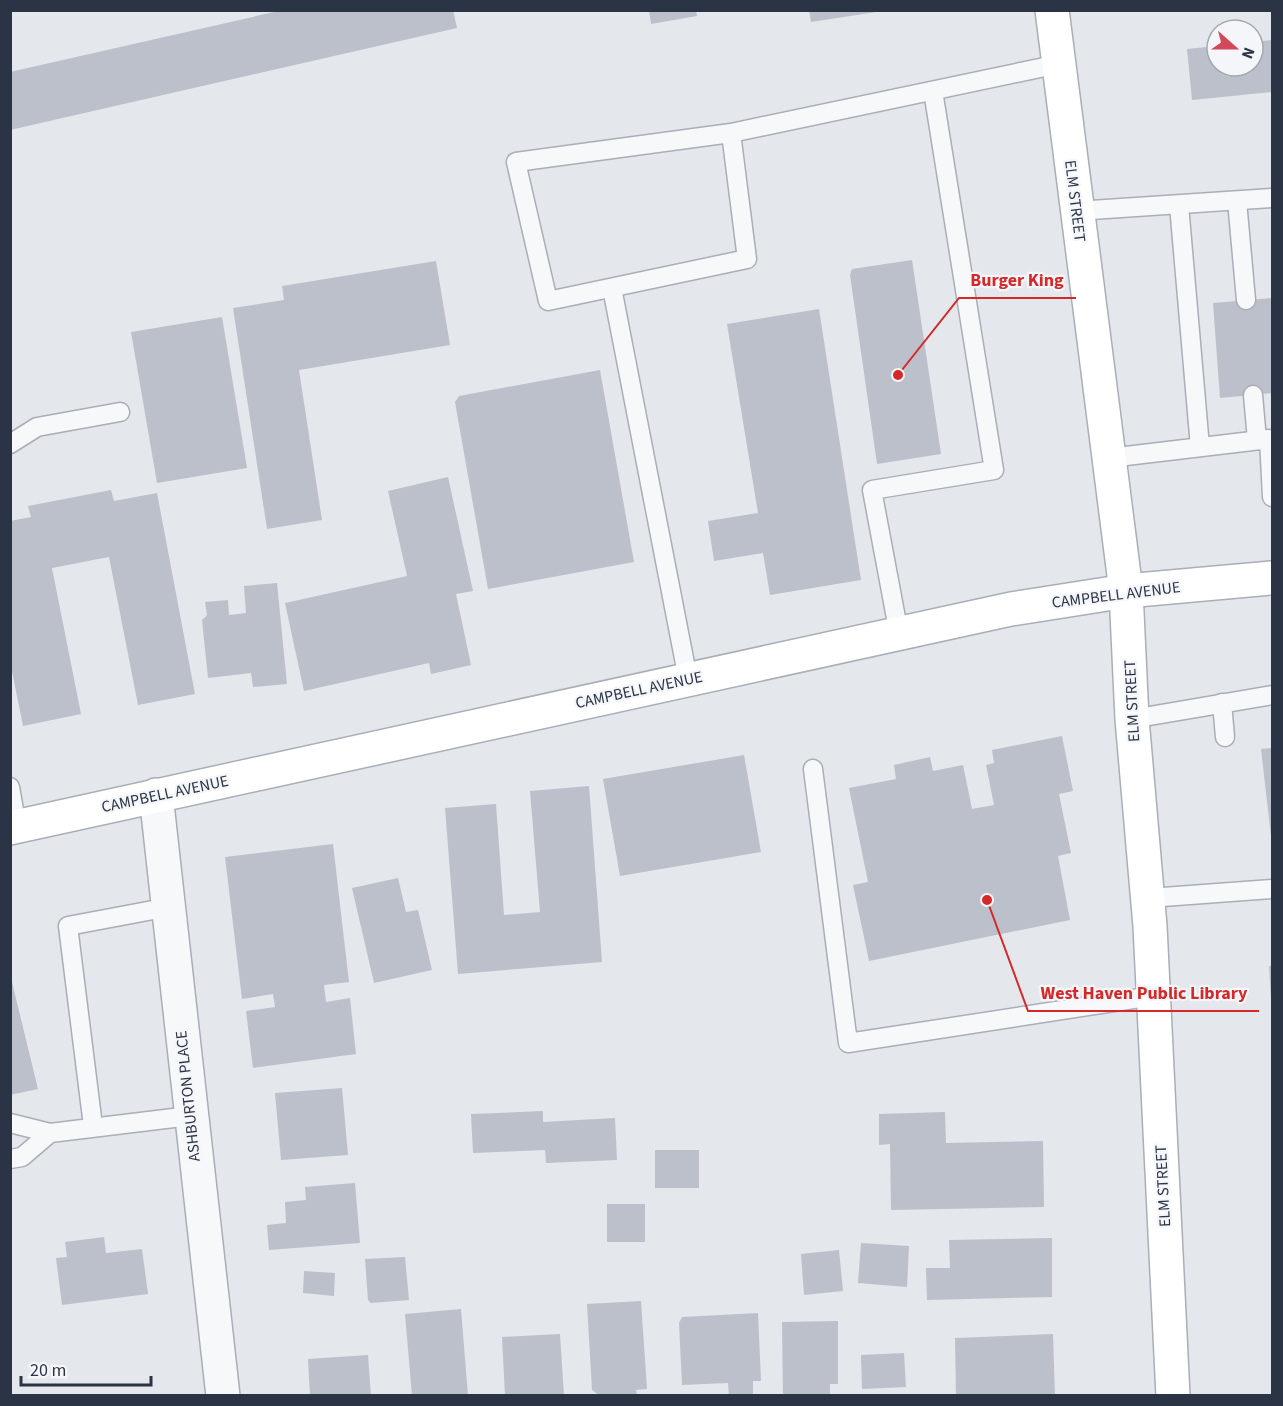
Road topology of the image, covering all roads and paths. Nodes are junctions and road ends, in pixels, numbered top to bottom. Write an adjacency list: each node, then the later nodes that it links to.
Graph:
1 (1052, 10): 2 (main road, ELM STREET)
2 (1059, 64): 3 (lane); 8 (main road, ELM STREET)
3 (933, 91): 4 (lane); 20 (lane)
4 (731, 134): 9 (lane); 9 (lane)
5 (1272, 198): 6 (lane)
6 (1237, 201): 7 (lane); 10 (lane)
7 (1179, 206): 8 (lane); 15 (lane)
8 (1076, 211): 16 (main road, ELM STREET)
9 (612, 288): 21 (lane)
10 (1246, 300)
11 (1253, 395): 13 (lane)
12 (120, 411): 14 (lane)
13 (1266, 439): 15 (lane); 17 (lane)
14 (10, 444)
15 (1200, 447): 16 (lane)
16 (1109, 458): 19 (main road, ELM STREET)
17 (1272, 498)
18 (1272, 578): 19 (main road, CAMPBELL AVENUE)
19 (1126, 591): 20 (main road, CAMPBELL AVENUE); 24 (main road, ELM STREET)
20 (899, 634): 21 (main road, CAMPBELL AVENUE)
21 (688, 680): 28 (main road, CAMPBELL AVENUE)
22 (1272, 695): 23 (lane)
23 (1222, 703): 24 (lane); 25 (lane)
24 (1132, 719): 31 (main road, ELM STREET)
25 (1225, 737)
26 (813, 769): 33 (lane)
27 (10, 787): 29 (lane)
28 (156, 795): 29 (main road, CAMPBELL AVENUE); 32 (street, ASHBURTON PLACE)
29 (14, 827)
30 (1272, 889): 31 (lane)
31 (1149, 898): 33 (main road, ELM STREET)
32 (169, 907): 34 (street, ASHBURTON PLACE); 36 (lane)
33 (1153, 996): 40 (main road, ELM STREET)
34 (190, 1116): 36 (lane); 39 (street, ASHBURTON PLACE)
35 (10, 1123): 37 (lane)
36 (93, 1126): 37 (lane)
37 (50, 1133): 38 (lane)
38 (10, 1159)
39 (222, 1395)
40 (1173, 1395)

